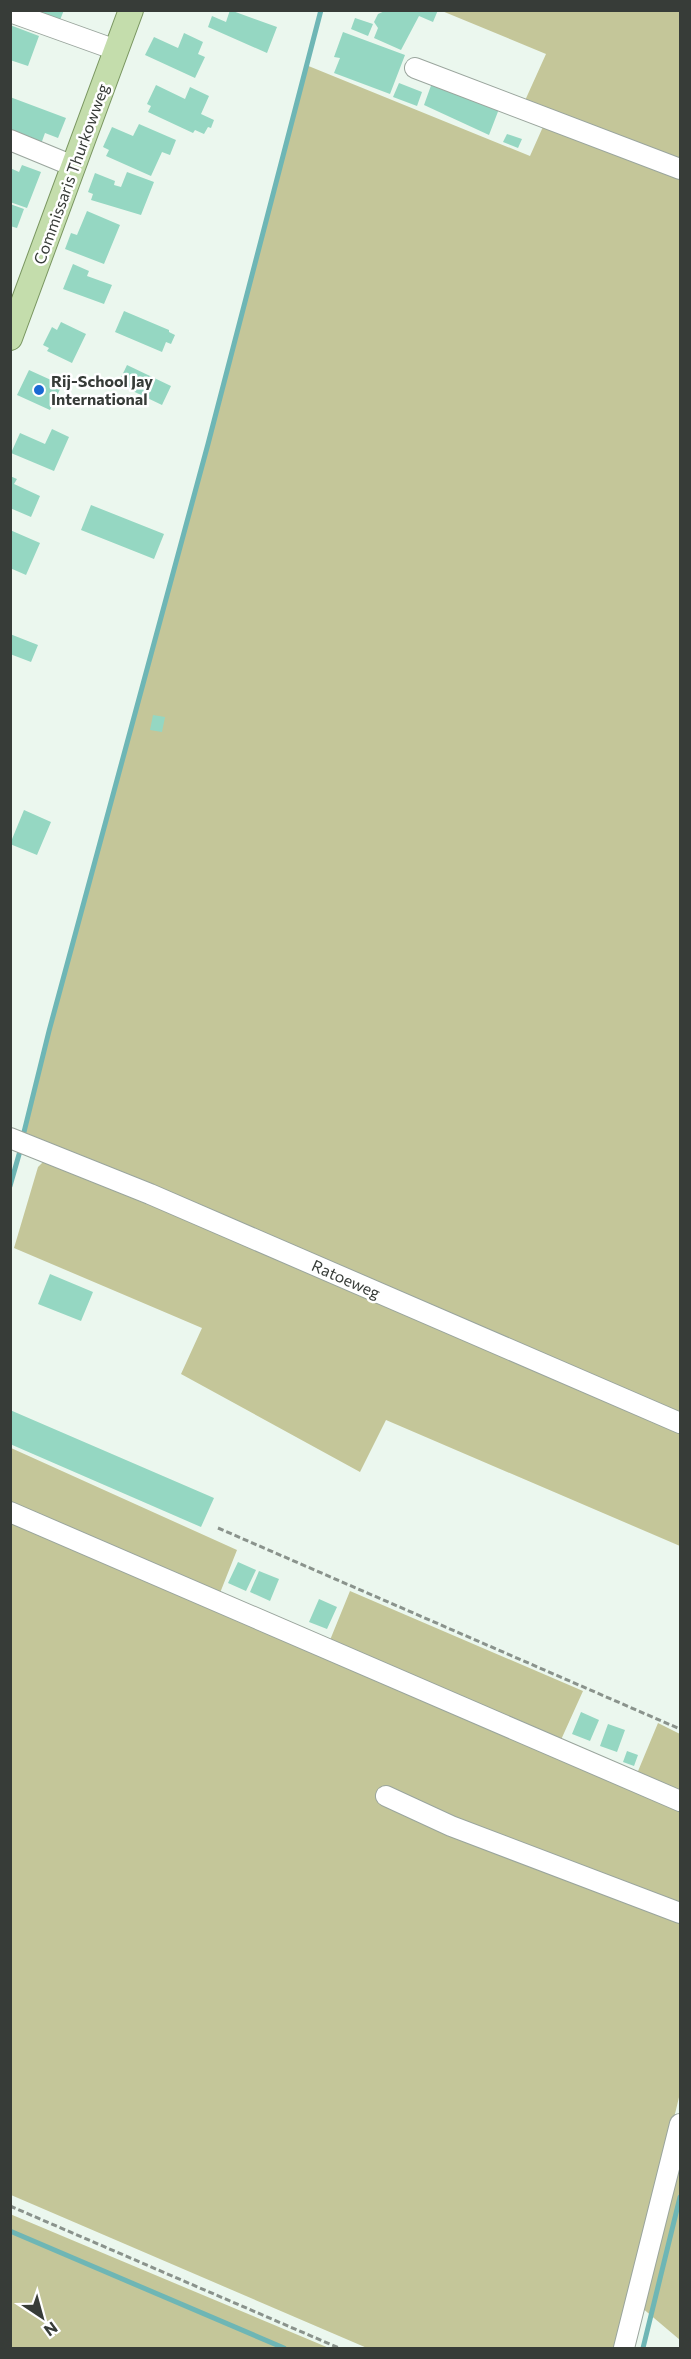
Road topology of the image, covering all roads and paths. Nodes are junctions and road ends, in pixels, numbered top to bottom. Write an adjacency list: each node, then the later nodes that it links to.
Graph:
1 (131, 10): 3 (main road, Commissaris Thurkowweg)
2 (10, 12): 3 (street)
3 (116, 50): 6 (main road, Commissaris Thurkowweg)
4 (414, 68): 7 (street)
5 (10, 140): 6 (street)
6 (73, 166): 8 (main road, Commissaris Thurkowweg)
7 (681, 169)
8 (10, 338)
9 (10, 1138): 10 (street, Ratoeweg)
10 (681, 1424)
11 (10, 1512): 15 (street)
12 (218, 1528): 13 (path)
13 (681, 1729)
14 (386, 1796): 16 (street)
15 (681, 1801)
16 (681, 1913)
17 (681, 2124): 20 (street)
18 (10, 2206): 19 (path)
19 (339, 2349)
20 (624, 2349)

